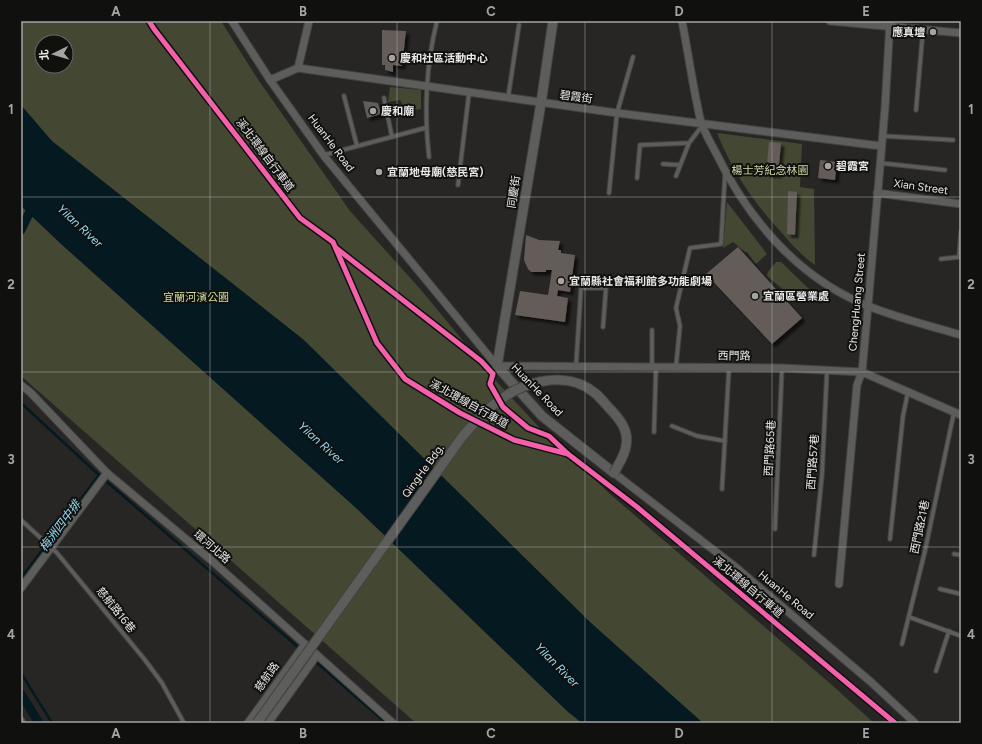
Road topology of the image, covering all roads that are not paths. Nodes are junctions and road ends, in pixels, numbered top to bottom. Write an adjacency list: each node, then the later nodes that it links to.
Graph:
1 (232, 21): 13 (street, HuanHe Road)
2 (309, 21): 12 (street)
3 (437, 21): 14 (lane)
4 (553, 21): 19 (street, 同慶街)
5 (682, 21): 22 (street)
6 (830, 21): 7 (street)
7 (890, 24): 9 (street); 24 (street, ChengHuang Street)
8 (519, 25): 18 (lane)
9 (922, 30): 10 (street); 20 (lane)
10 (961, 33)
11 (633, 57): 21 (lane)
12 (298, 68): 13 (street); 14 (street, 碧霞街)
13 (270, 80): 30 (street, HuanHe Road)
14 (426, 87): 15 (street, 碧霞街); 23 (lane)
15 (469, 93): 18 (street, 碧霞街); 39 (lane)
16 (344, 96): 28 (lane)
17 (384, 98): 25 (lane)
18 (508, 99): 19 (street, 碧霞街)
19 (541, 103): 21 (street, 碧霞街); 49 (street, 同慶街)
20 (916, 110)
21 (617, 113): 22 (street, 碧霞街); 40 (lane)
22 (702, 125): 27 (lane); 29 (street, 碧霞街); 36 (street)
23 (426, 128): 25 (lane); 31 (lane)
24 (882, 136): 26 (lane); 29 (street, ChengHuang Street)
25 (392, 137): 28 (lane)
26 (952, 140)
27 (689, 143): 34 (lane); 38 (lane)
28 (357, 146): 30 (lane)
29 (881, 146): 32 (street, ChengHuang Street)
30 (324, 156): 49 (street, HuanHe Road)
31 (429, 157)
32 (879, 163): 35 (lane); 41 (street, ChengHuang Street)
33 (663, 164): 34 (lane)
34 (680, 165): 37 (lane)
35 (945, 170)
36 (726, 173): 45 (street); 52 (lane)
37 (676, 176)
38 (637, 178)
39 (458, 185)
40 (609, 193)
41 (877, 193): 42 (street, Xian Street); 45 (street, ChengHuang Street)
42 (961, 204)
43 (961, 232): 44 (lane)
44 (941, 259)
45 (868, 306): 48 (street); 56 (street, ChengHuang Street)
46 (603, 326): 50 (lane)
47 (652, 330): 51 (lane)
48 (961, 335)
49 (497, 366): 50 (street, 西門路); 64 (street, HuanHe Road)
50 (576, 366): 51 (street, 西門路)
51 (654, 366): 52 (street, 西門路); 61 (lane)
52 (676, 366): 53 (street, 西門路)
53 (729, 367): 54 (street, 西門路); 62 (lane)
54 (782, 368): 55 (street, 西門路); 67 (lane, 西門路65巷)
55 (827, 369): 56 (street, 西門路); 71 (lane, 西門路57巷)
56 (862, 372): 58 (street, 西門路); 73 (street, ChengHuang Street)
57 (21, 385): 63 (street, 環河北路)
58 (908, 392): 59 (street, 西門路); 68 (lane)
59 (958, 414): 77 (lane, 西門路21巷)
60 (672, 426): 62 (lane)
61 (654, 432)
62 (725, 441): 65 (lane)
63 (107, 473): 69 (street); 80 (street, 環河北路)
64 (614, 473): 86 (street, QingHe Bdg., bridge); 89 (street, HuanHe Road)
65 (722, 489)
66 (21, 520): 69 (lane, 慈航路16巷)
67 (775, 529)
68 (890, 540)
69 (52, 548): 74 (street); 84 (lane, 慈航路16巷)
70 (954, 554): 72 (lane)
71 (814, 555)
72 (961, 555)
73 (838, 584)
74 (21, 588)
75 (940, 589): 76 (lane)
76 (961, 594)
77 (909, 617): 78 (lane); 81 (lane, 西門路21巷)
78 (949, 631): 79 (lane); 83 (lane)
79 (961, 636)
80 (305, 644): 82 (street, 環河北路); 85 (street, 慈航路)
81 (902, 644)
82 (317, 655): 87 (street); 88 (street, 環河北路)
83 (936, 671)
84 (184, 723)
85 (248, 723)
86 (257, 723)
87 (268, 723)
88 (393, 723)
89 (915, 723)

